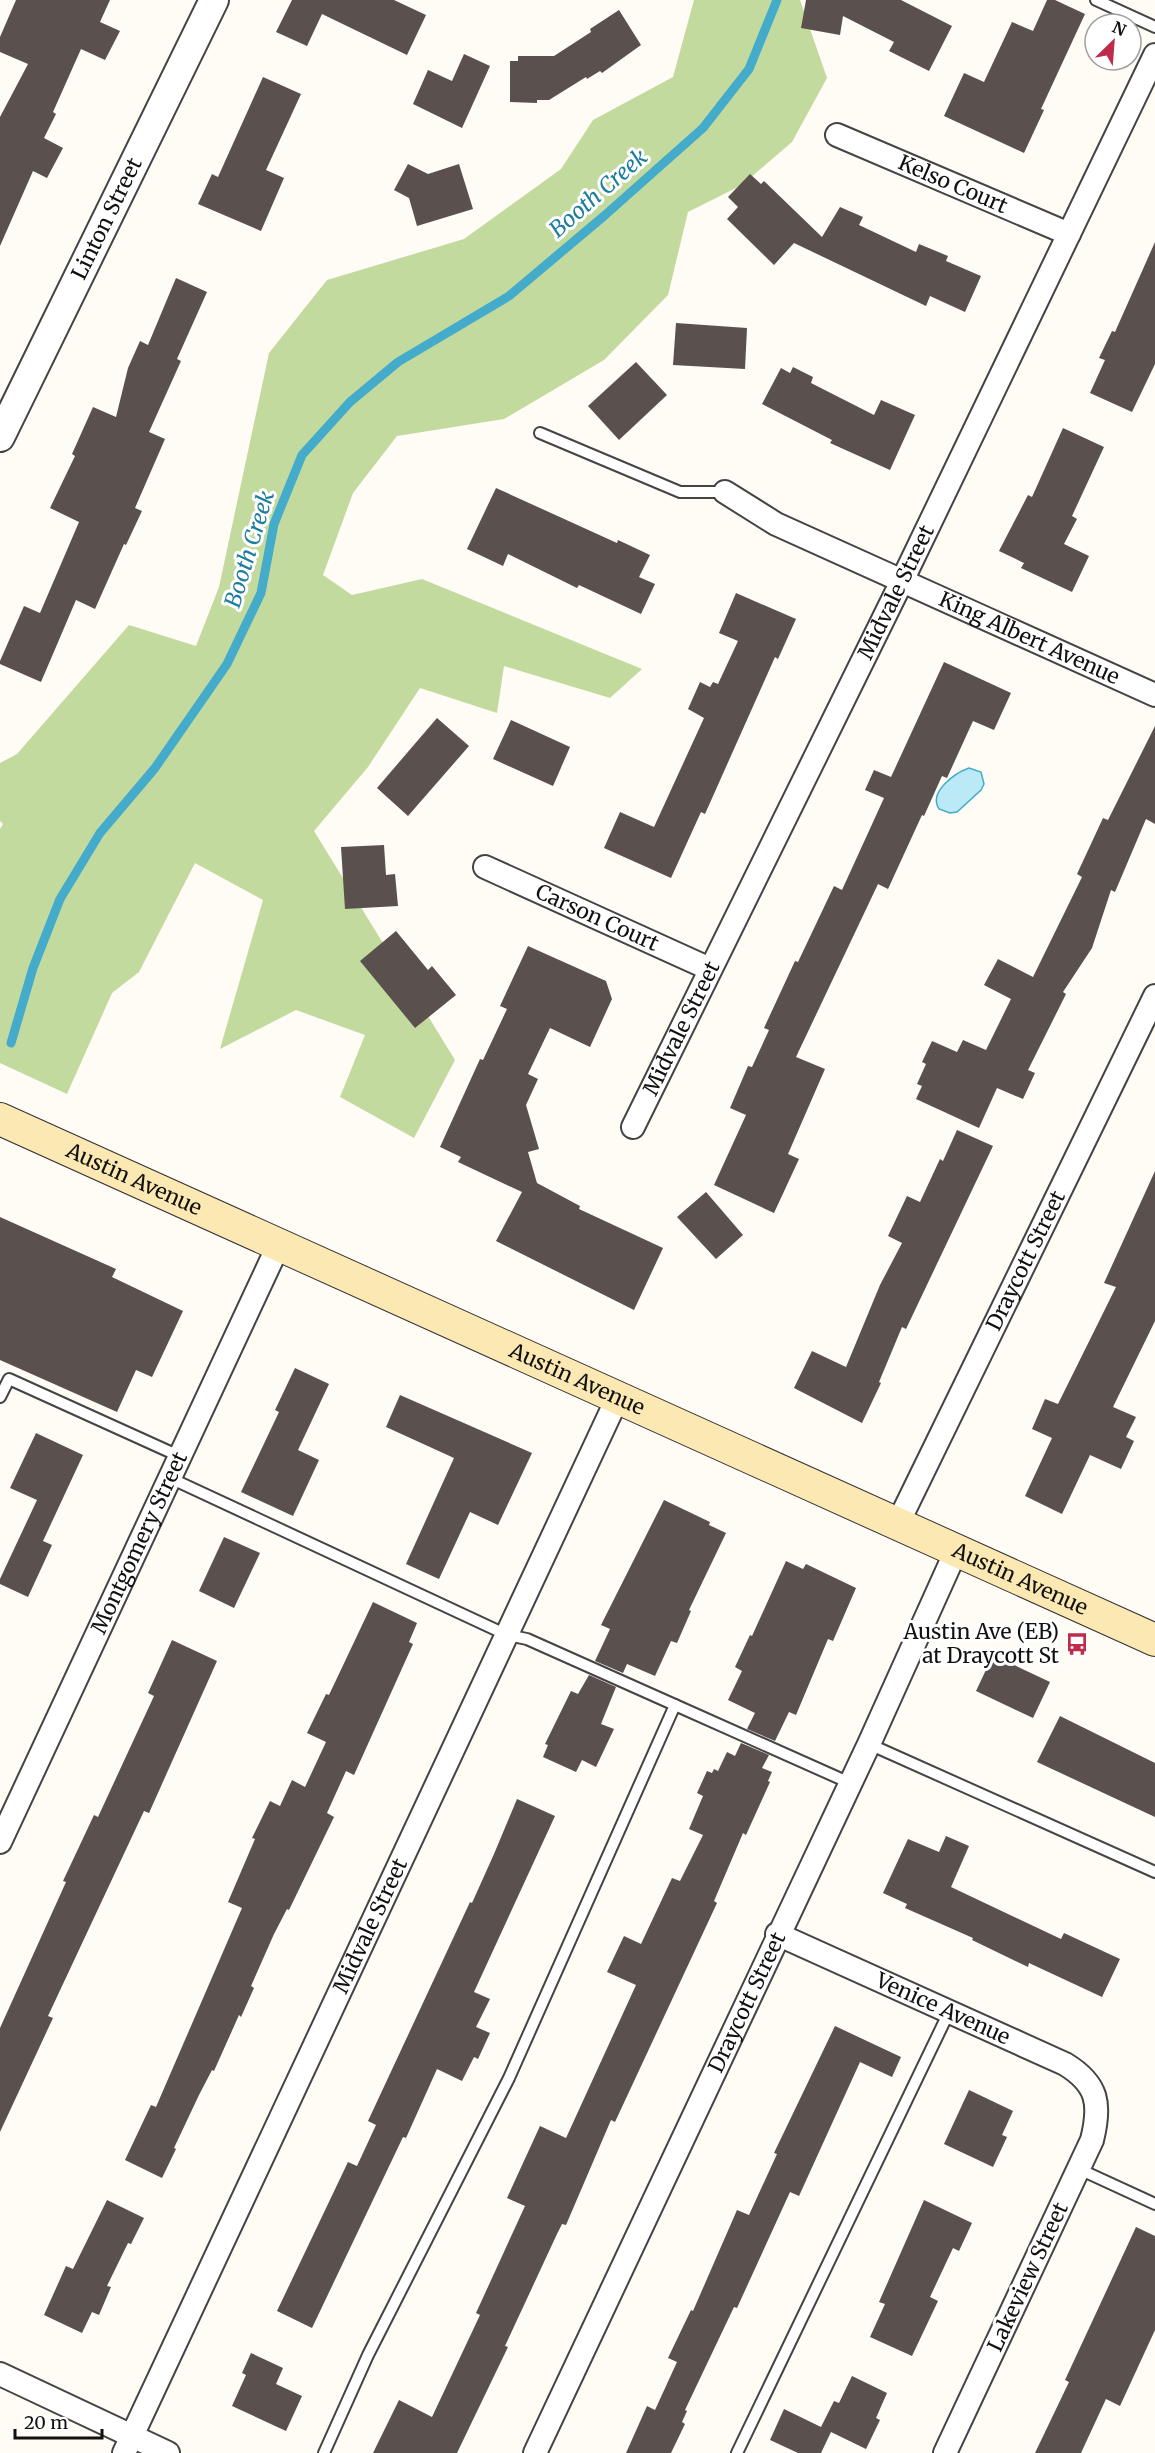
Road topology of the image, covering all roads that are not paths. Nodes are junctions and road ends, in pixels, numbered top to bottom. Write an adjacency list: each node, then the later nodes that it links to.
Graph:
1 (214, 0): 8 (street, Linton Street)
2 (1096, 0): 3 (lane)
3 (1155, 27)
4 (1155, 55): 6 (street, Midvale Street)
5 (837, 135): 6 (street, Kelso Court)
6 (1069, 234): 10 (street, Midvale Street)
7 (540, 433): 9 (lane, King Albert Avenue)
8 (0, 437)
9 (725, 492): 10 (street, King Albert Avenue)
10 (902, 581): 11 (street, King Albert Avenue); 13 (street, Midvale Street)
11 (1155, 695)
12 (485, 867): 13 (street, Carson Court)
13 (710, 969): 16 (street, Midvale Street)
14 (1155, 996): 23 (street, Draycott Street)
15 (0, 1119): 17 (main road, Austin Avenue)
16 (633, 1127)
17 (279, 1244): 20 (main road, Austin Avenue); 21 (street, Montgomery Street)
18 (4, 1377): 19 (lane); 21 (lane)
19 (0, 1397)
20 (617, 1399): 23 (main road, Austin Avenue); 25 (street, Midvale Street)
21 (179, 1456): 22 (street, Montgomery Street)
22 (170, 1478): 25 (lane); 30 (street, Montgomery Street)
23 (897, 1525): 24 (main road, Austin Avenue)
24 (956, 1551): 26 (main road, Austin Avenue); 28 (street, Draycott Street)
25 (507, 1635): 27 (lane); 38 (street, Midvale Street)
26 (1155, 1640)
27 (675, 1705): 29 (lane); 40 (lane)
28 (869, 1743): 29 (street, Draycott Street); 31 (lane)
29 (850, 1783): 32 (street, Draycott Street)
30 (0, 1842)
31 (1155, 1872)
32 (777, 1934): 33 (street, Venice Avenue); 41 (street, Draycott Street)
33 (949, 2012): 34 (street, Venice Avenue); 42 (lane)
34 (1096, 2098): 35 (street, Lakeview Street)
35 (1079, 2169): 36 (lane); 43 (street, Lakeview Street)
36 (1155, 2204)
37 (0, 2374): 38 (street)
38 (128, 2445): 39 (street)
39 (168, 2453)
40 (324, 2453)
41 (535, 2453)
42 (737, 2453)
43 (945, 2453)

